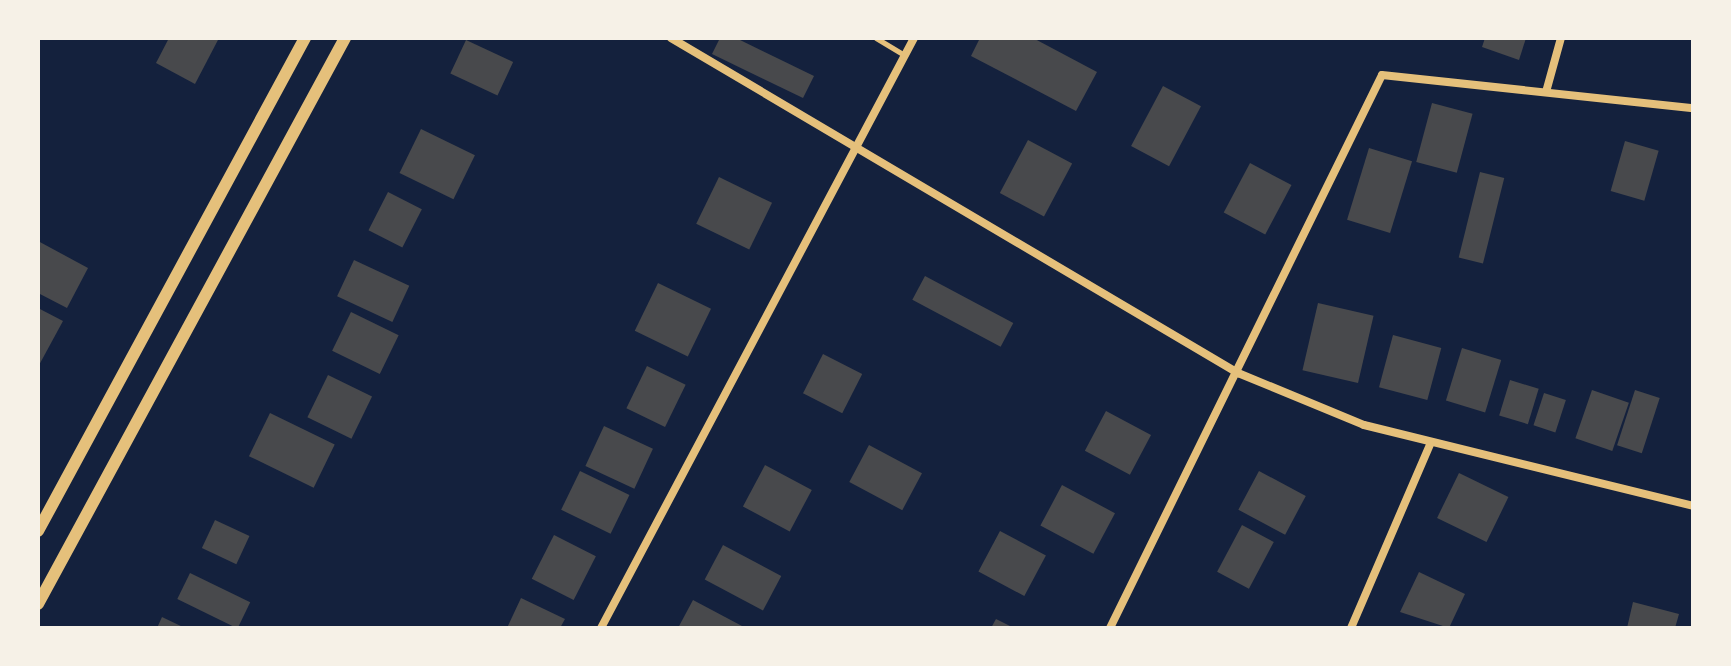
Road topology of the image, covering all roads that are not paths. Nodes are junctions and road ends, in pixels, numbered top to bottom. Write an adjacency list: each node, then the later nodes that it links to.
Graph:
1 (305, 38): 14 (street)
2 (345, 38): 15 (street)
3 (671, 38): 10 (street)
4 (876, 38): 7 (lane)
5 (914, 38): 7 (street)
6 (1561, 38): 8 (street)
7 (904, 55): 10 (street)
8 (1546, 92): 9 (street); 11 (street)
9 (1693, 108)
10 (856, 146): 11 (street); 16 (street)
11 (1238, 373): 12 (street); 17 (street)
12 (1431, 442): 13 (street); 18 (street)
13 (1693, 506)
14 (38, 531)
15 (38, 604)
16 (601, 628)
17 (1110, 628)
18 (1351, 628)

